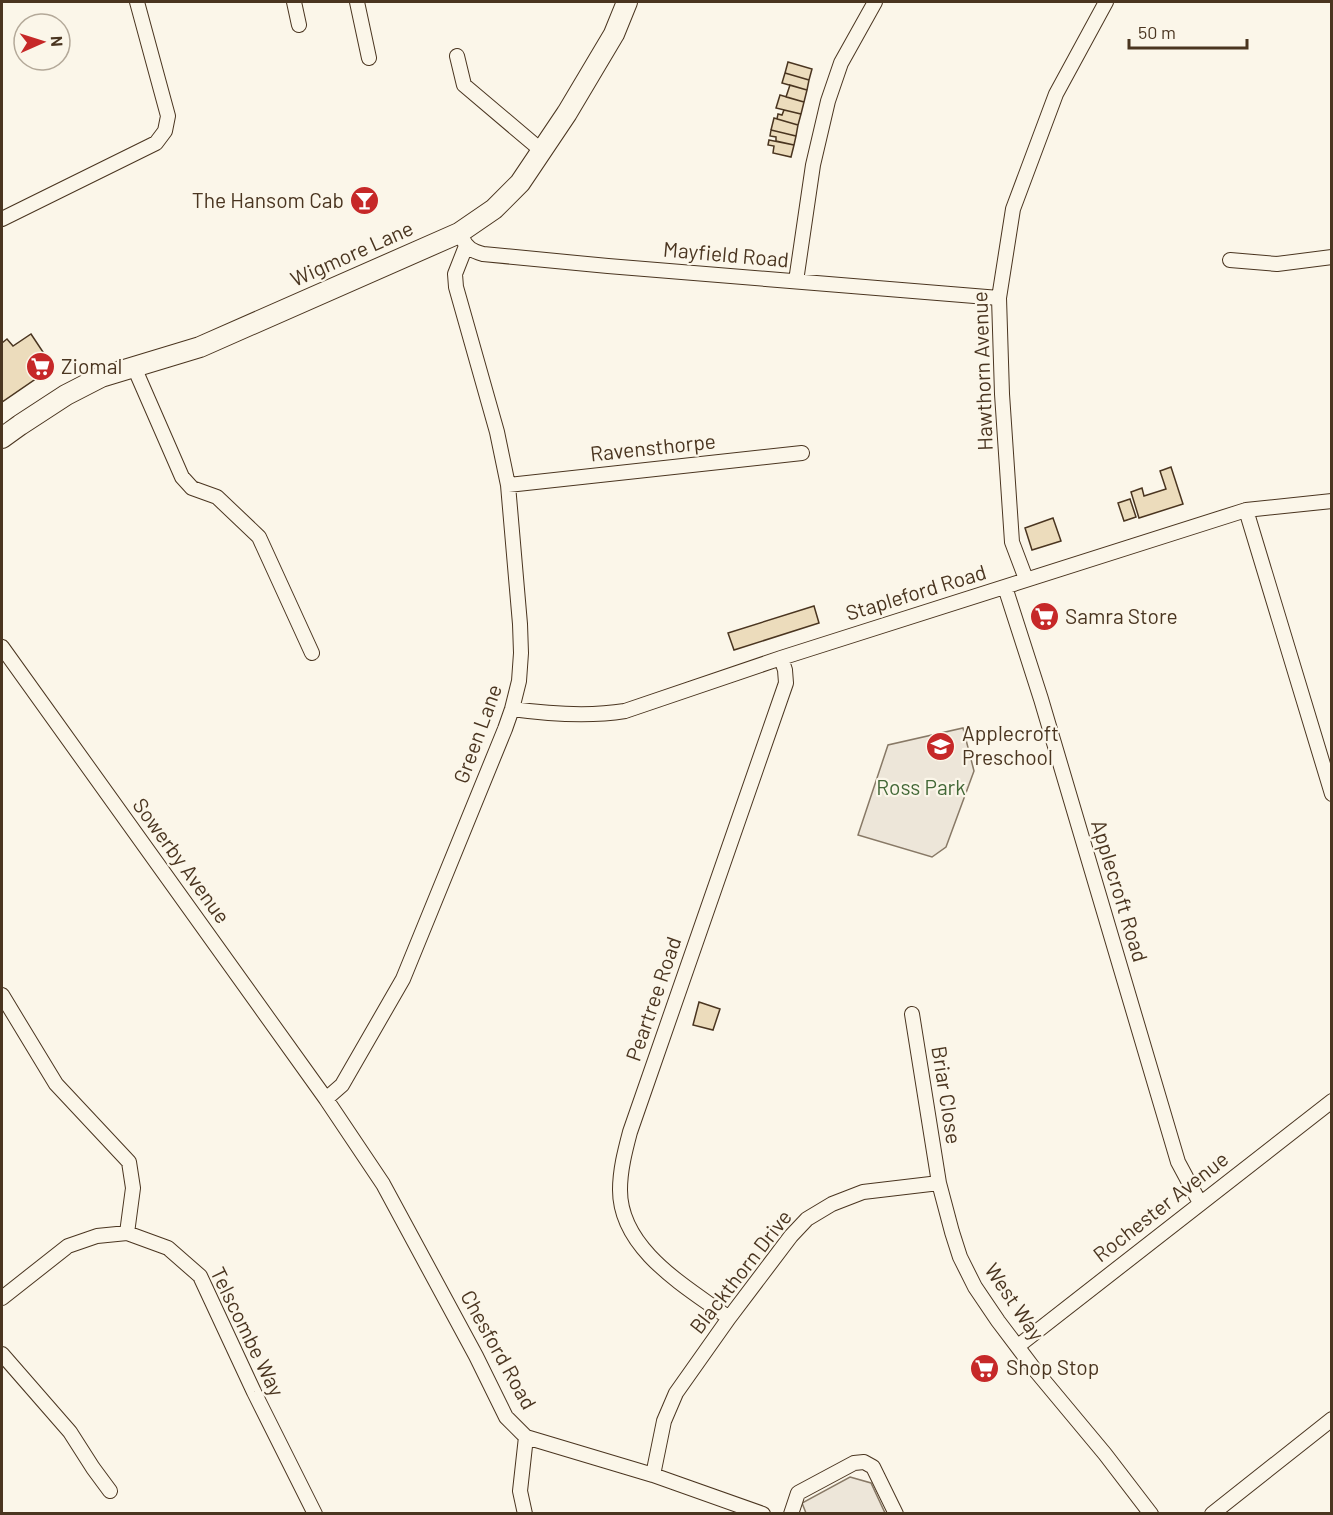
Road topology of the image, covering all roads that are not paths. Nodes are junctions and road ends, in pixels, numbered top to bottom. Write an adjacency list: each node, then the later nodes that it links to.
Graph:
1 (136, 2): 11 (street)
2 (294, 2): 7 (street)
3 (357, 2): 9 (street)
4 (627, 2): 10 (street, Wigmore Lane)
5 (875, 2): 15 (street)
6 (1107, 2): 16 (street, Hawthorn Avenue)
7 (299, 25)
8 (457, 56): 10 (street)
9 (369, 58)
10 (542, 152): 12 (street, Wigmore Lane)
11 (2, 218)
12 (463, 239): 15 (street, Mayfield Road); 17 (street, Wigmore Lane); 20 (street, Green Lane)
13 (1332, 257): 14 (street)
14 (1230, 260)
15 (796, 281): 16 (street, Mayfield Road)
16 (999, 298): 23 (street, Hawthorn Avenue)
17 (134, 367): 18 (street, Wigmore Lane); 26 (street)
18 (2, 438)
19 (802, 453): 20 (street, Ravensthorpe)
20 (508, 485): 28 (street, Green Lane)
21 (1332, 501): 22 (street, Stapleford Road)
22 (1246, 510): 23 (street, Stapleford Road); 29 (street)
23 (1026, 579): 24 (street, Stapleford Road)
24 (1005, 587): 27 (street, Stapleford Road); 35 (street, Applecroft Road)
25 (2, 647): 32 (street, Sowerby Avenue)
26 (312, 653)
27 (781, 658): 28 (street, Stapleford Road); 38 (street, Peartree Road)
28 (512, 709): 32 (street, Green Lane)
29 (1332, 794)
30 (2, 995): 36 (street)
31 (912, 1014): 34 (street, Briar Close)
32 (326, 1099): 42 (street, Chesford Road)
33 (1332, 1101): 35 (street, Rochester Avenue)
34 (939, 1183): 38 (street, Blackthorn Drive); 39 (street, West Way)
35 (1200, 1203): 39 (street, Rochester Avenue)
36 (127, 1233): 37 (street, Telscombe Way); 45 (street, Telscombe Way)
37 (2, 1298)
38 (729, 1318): 43 (street, Blackthorn Drive)
39 (1017, 1346): 50 (street, West Way)
40 (2, 1354): 44 (street)
41 (1332, 1419): 51 (street)
42 (526, 1437): 43 (street, Chesford Road); 46 (street)
43 (653, 1475): 47 (street, Chesford Road)
44 (110, 1491)
45 (315, 1514)
46 (525, 1514)
47 (763, 1514)
48 (791, 1514): 49 (street)
49 (896, 1514)
50 (1150, 1514)
51 (1212, 1514)

